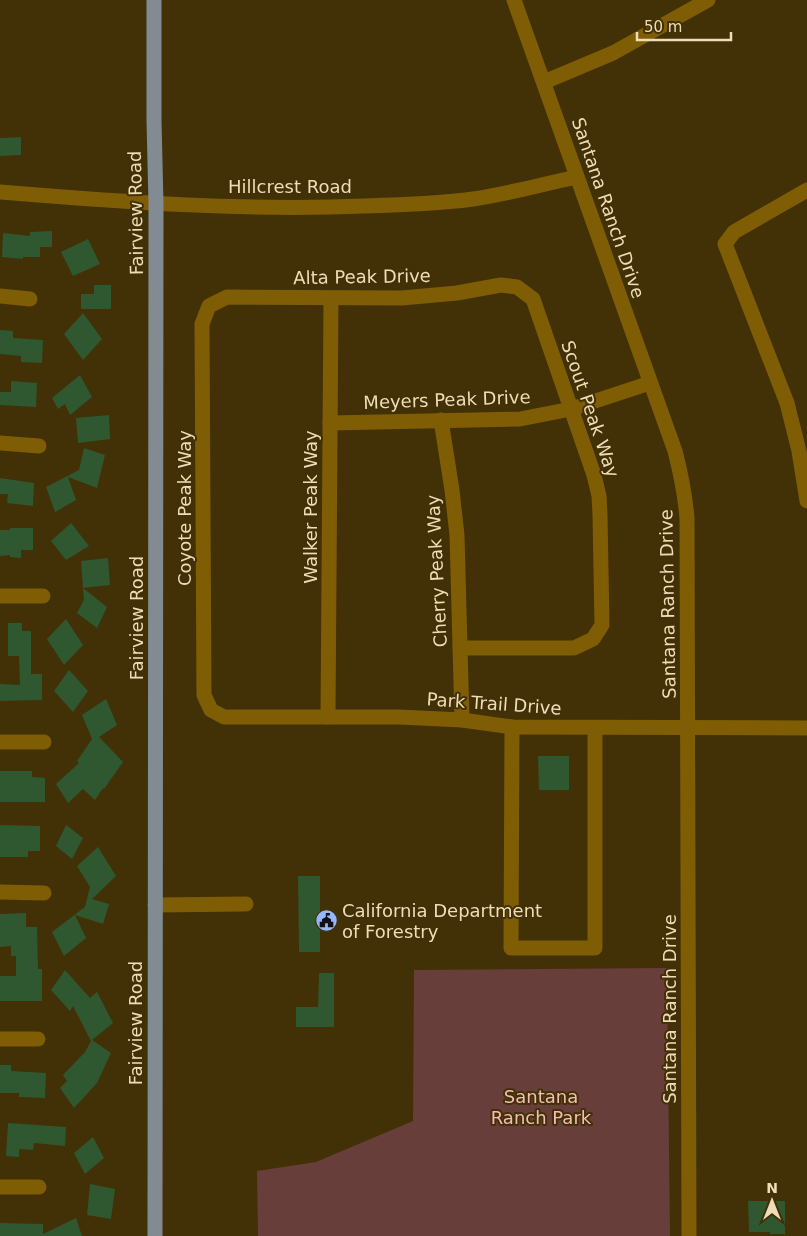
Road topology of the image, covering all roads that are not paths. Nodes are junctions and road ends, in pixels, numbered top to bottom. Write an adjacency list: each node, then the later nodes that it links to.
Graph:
1 (154, 0): 8 (main road, Fairview Road)
2 (514, 0): 4 (street, Santana Ranch Drive)
3 (708, 0): 4 (street)
4 (544, 82): 5 (street, Santana Ranch Drive)
5 (577, 177): 8 (street, Hillcrest Road); 14 (street, Santana Ranch Drive)
6 (807, 190): 20 (street)
7 (0, 192): 8 (street, Hillcrest Road)
8 (156, 204): 36 (main road, Fairview Road)
9 (518, 287): 11 (street, Alta Peak Drive); 15 (street, Scout Peak Way)
10 (0, 296): 12 (street)
11 (331, 298): 13 (street, Alta Peak Drive); 17 (street, Walker Peak Way)
12 (30, 299)
13 (209, 306): 24 (street, Coyote Peak Way)
14 (650, 383): 15 (street, Meyers Peak Drive); 29 (street, Santana Ranch Drive)
15 (571, 409): 16 (street, Meyers Peak Drive); 23 (street, Scout Peak Way)
16 (441, 420): 17 (street, Meyers Peak Drive); 23 (street, Cherry Peak Way)
17 (330, 424): 25 (street, Walker Peak Way)
18 (0, 443): 19 (street)
19 (39, 446)
20 (807, 501)
21 (0, 596): 22 (street)
22 (43, 596)
23 (460, 648): 26 (street, Cherry Peak Way)
24 (211, 710): 25 (street, Park Trail Drive)
25 (328, 717): 26 (street, Park Trail Drive)
26 (462, 720): 27 (street, Park Trail Drive)
27 (512, 727): 28 (street, Park Trail Drive); 28 (street)
28 (596, 728): 29 (street, Park Trail Drive)
29 (688, 728): 30 (street, Park Trail Drive); 42 (street, Santana Ranch Drive)
30 (807, 728)
31 (0, 742): 32 (street)
32 (44, 742)
33 (0, 892): 34 (street)
34 (44, 893)
35 (246, 904): 36 (street)
36 (155, 905): 41 (main road, Fairview Road)
37 (0, 1039): 38 (street)
38 (38, 1039)
39 (0, 1187): 40 (street)
40 (39, 1187)
41 (155, 1236)
42 (689, 1236)

